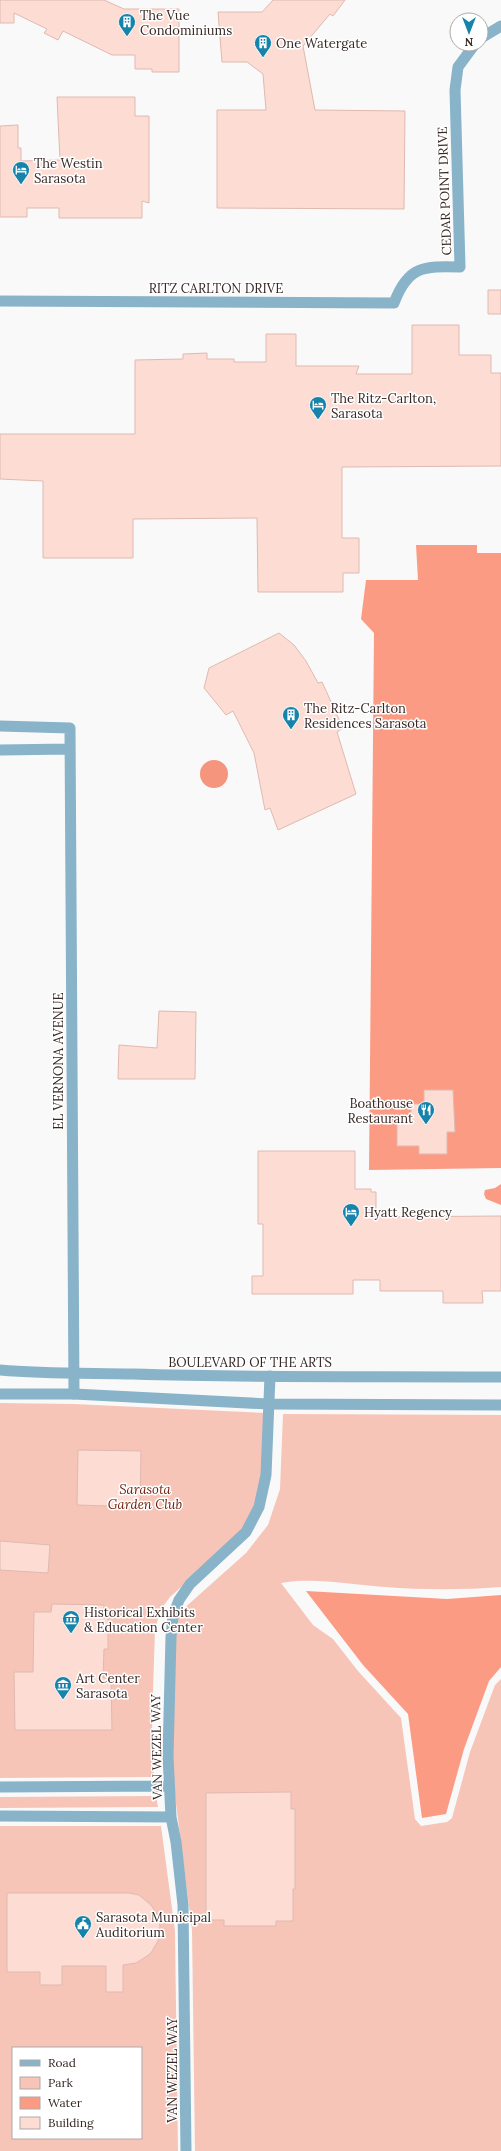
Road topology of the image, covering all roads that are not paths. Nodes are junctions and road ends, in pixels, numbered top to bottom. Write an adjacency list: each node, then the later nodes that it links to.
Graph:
1 (501, 26): 2 (street)
2 (489, 32)
3 (469, 52): 4 (street, CEDAR POINT DRIVE)
4 (414, 272): 5 (street, RITZ CARLTON DRIVE)
5 (0, 301)
6 (0, 726): 7 (street, EL VERNONA AVENUE)
7 (70, 749): 8 (street); 10 (street, EL VERNONA AVENUE)
8 (0, 750)
9 (0, 1370): 10 (street, BOULEVARD OF THE ARTS)
10 (73, 1373): 11 (street, BOULEVARD OF THE ARTS); 14 (street, EL VERNONA AVENUE)
11 (270, 1376): 12 (street, BOULEVARD OF THE ARTS); 15 (street, VAN WEZEL WAY)
12 (501, 1377)
13 (0, 1394): 14 (street)
14 (74, 1394): 15 (street)
15 (268, 1404): 16 (street); 18 (street, VAN WEZEL WAY)
16 (501, 1405)
17 (0, 1786): 18 (street)
18 (169, 1786): 20 (street, VAN WEZEL WAY)
19 (0, 1816): 20 (street)
20 (171, 1817): 21 (street, VAN WEZEL WAY)
21 (186, 2151)

